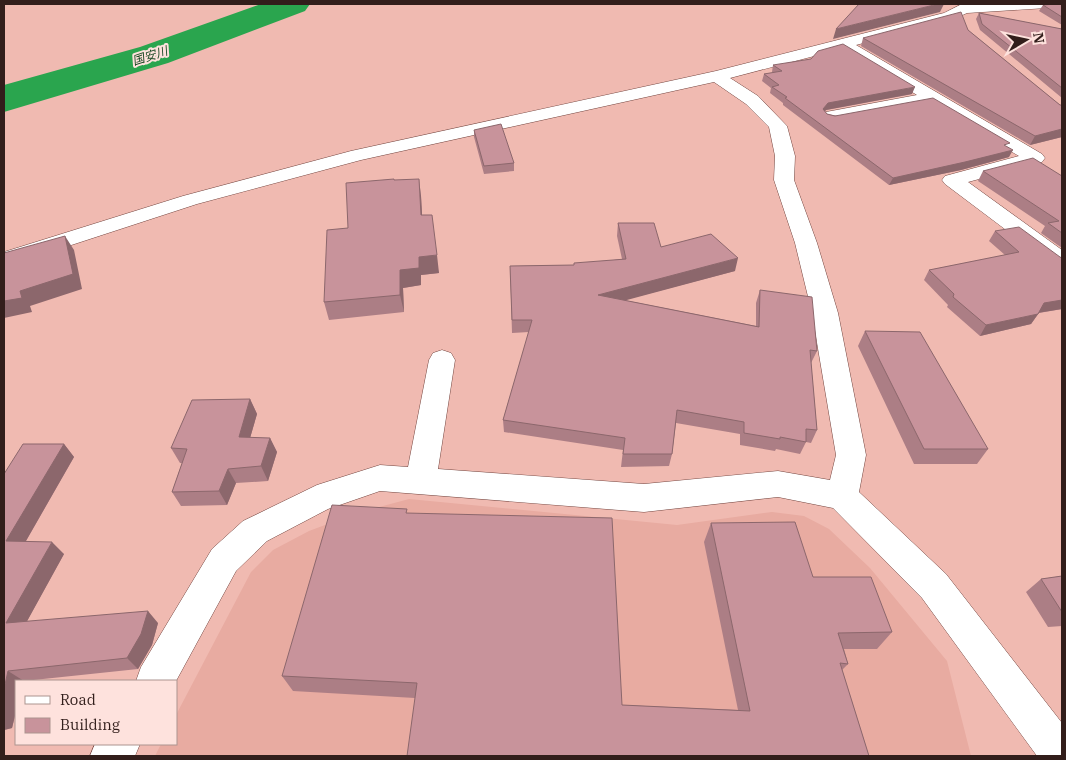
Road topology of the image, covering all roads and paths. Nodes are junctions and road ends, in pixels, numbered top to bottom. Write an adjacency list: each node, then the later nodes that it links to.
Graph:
1 (1059, 4): 2 (street)
2 (967, 7): 3 (street); 4 (street)
3 (969, 25)
4 (844, 44): 5 (street); 6 (street)
5 (717, 76): 10 (street); 14 (street)
6 (932, 97): 8 (street); 11 (street)
7 (840, 98): 8 (street)
8 (858, 110): 9 (street)
9 (832, 116)
10 (4, 260)
11 (1062, 260)
12 (442, 360): 13 (street)
13 (422, 481): 14 (street); 15 (street)
14 (842, 496): 18 (street)
15 (155, 680)
16 (119, 745): 17 (street)
17 (111, 756)
18 (1062, 756)

